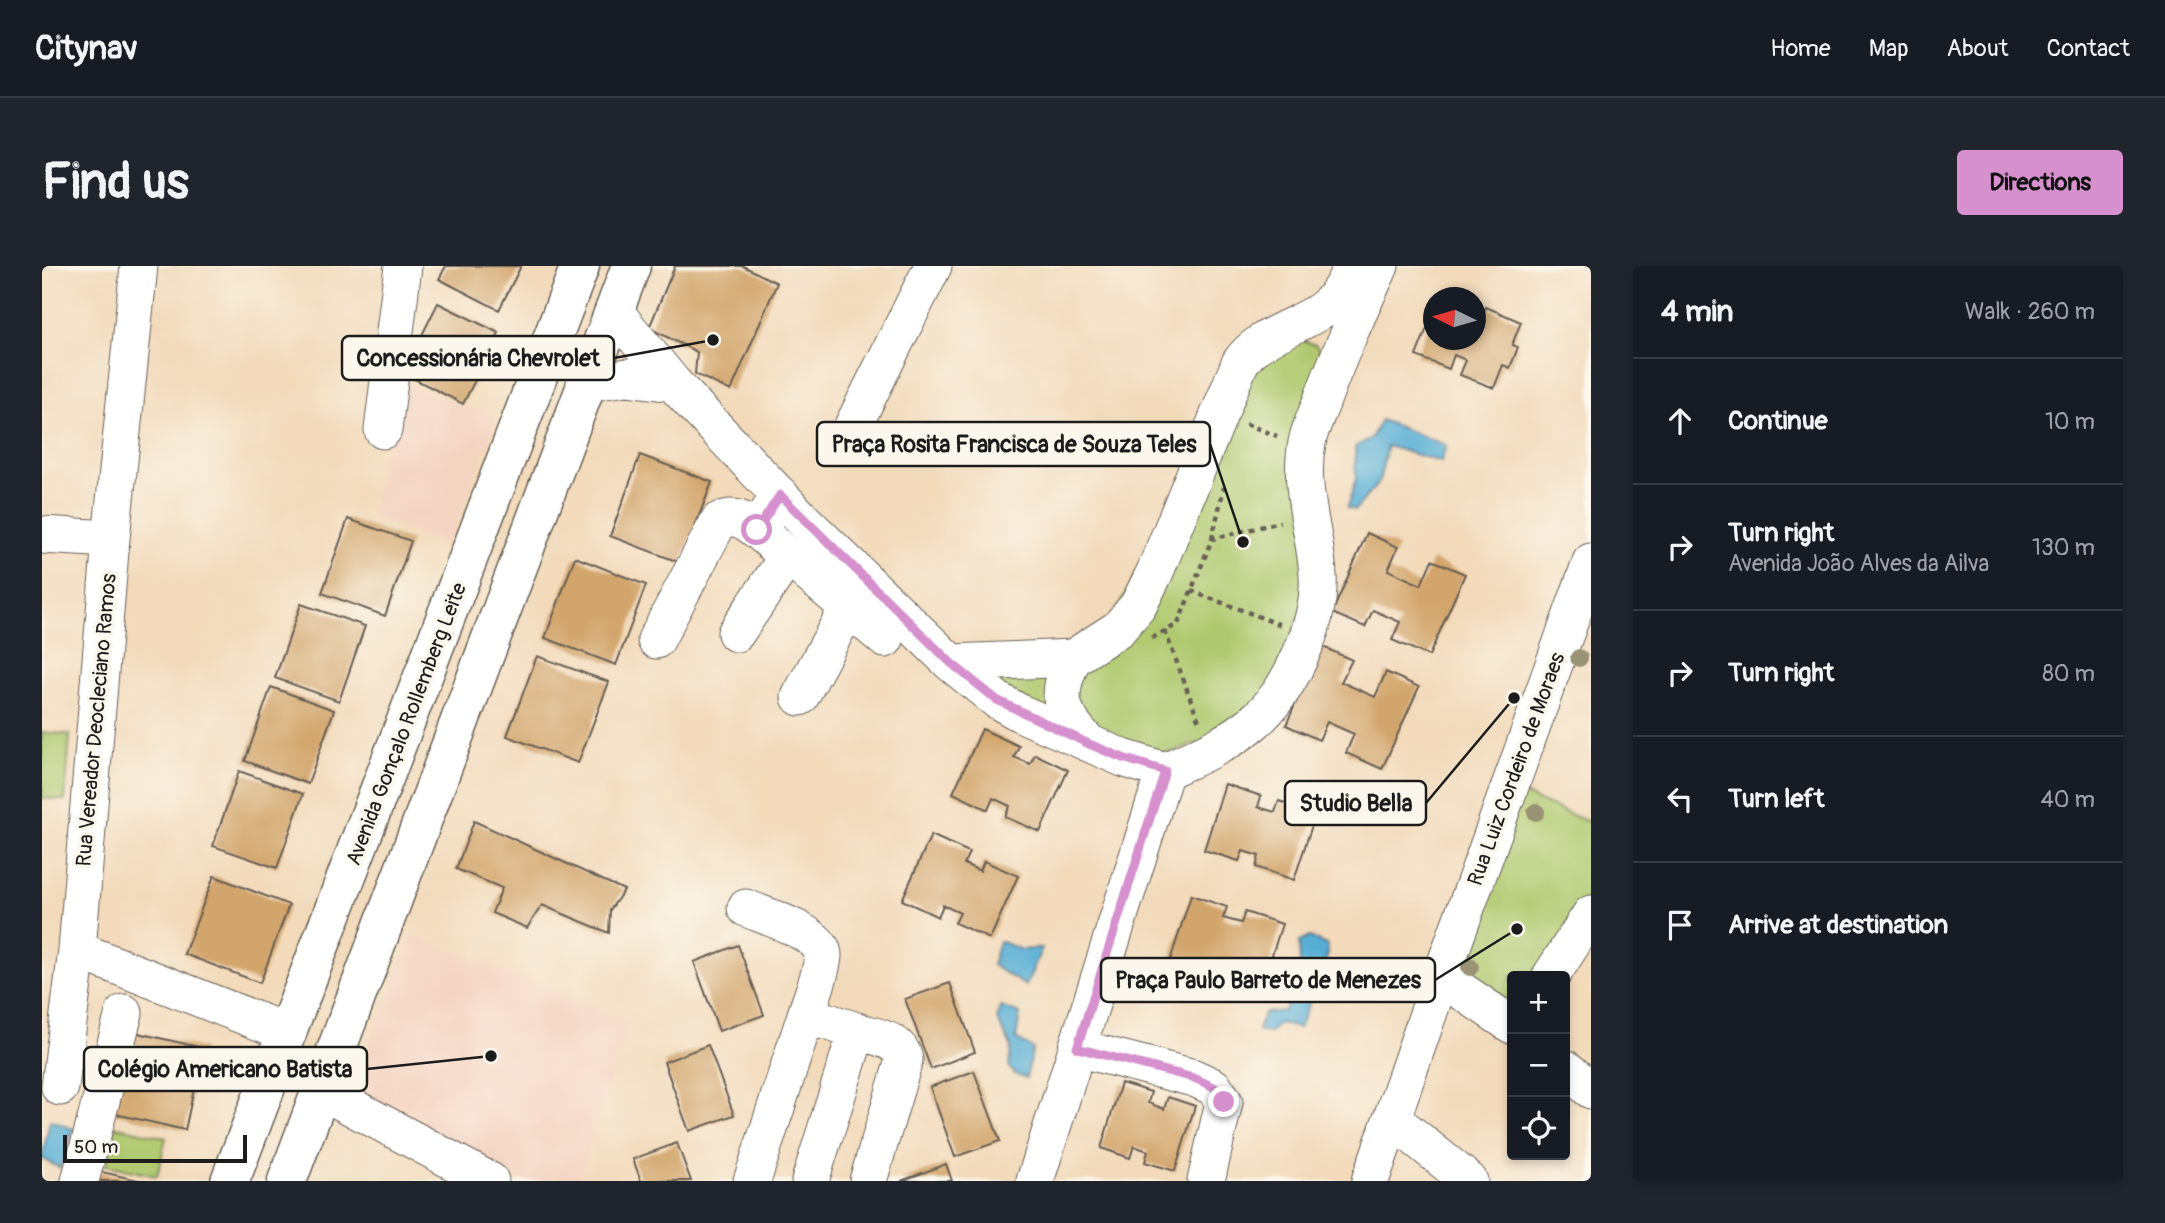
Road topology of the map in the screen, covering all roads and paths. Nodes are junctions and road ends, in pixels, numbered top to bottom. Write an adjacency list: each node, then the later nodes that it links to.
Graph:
1 (139, 266): 21 (street, Rua Vereador Deocleciano Ramos)
2 (403, 266): 14 (street)
3 (580, 266): 47 (main road, Avenida Gonçalo Rollemberg Leite)
4 (631, 266): 8 (main road)
5 (933, 266): 16 (street)
6 (1352, 266): 9 (street)
7 (1380, 266): 10 (street)
8 (614, 310): 11 (main road); 12 (street)
9 (1283, 330): 10 (street); 13 (street)
10 (1333, 370): 37 (street)
11 (585, 383): 12 (street); 52 (main road)
12 (673, 383): 17 (street)
13 (1231, 387): 15 (path); 32 (street)
14 (383, 430)
15 (1283, 438)
16 (845, 442)
17 (780, 495): 19 (street); 33 (street)
18 (1285, 521): 24 (path)
19 (757, 530): 22 (street); 30 (street)
20 (42, 535): 21 (street)
21 (111, 539): 40 (street, Rua Vereador Deocleciano Ramos)
22 (788, 556): 25 (street); 28 (street)
23 (1591, 562): 42 (street, Rua Luiz Cordeiro de Moraes)
24 (1191, 591): 26 (path); 27 (path)
25 (848, 608): 29 (street); 34 (street)
26 (1285, 627)
27 (1165, 631): 31 (path); 35 (path)
28 (736, 634)
29 (884, 639)
30 (656, 640)
31 (1142, 643)
32 (1073, 658): 33 (street); 36 (street)
33 (951, 663): 36 (street)
34 (800, 697)
35 (1201, 728)
36 (1089, 744): 37 (street)
37 (1165, 771): 48 (street)
38 (746, 908): 44 (street)
39 (1591, 914): 41 (street)
40 (78, 950): 47 (street); 50 (street, Rua Vereador Deocleciano Ramos)
41 (1554, 971)
42 (1441, 977): 45 (street); 53 (street, Rua Luiz Cordeiro de Moraes)
43 (124, 1013): 54 (street)
44 (806, 1016): 46 (street); 58 (street)
45 (1507, 1022)
46 (857, 1031): 59 (street); 60 (street)
47 (288, 1032): 55 (main road, Avenida Gonçalo Rollemberg Leite)
48 (1077, 1048): 61 (street); 62 (street)
49 (1570, 1072): 51 (street)
50 (60, 1087)
51 (1591, 1090)
52 (322, 1091): 56 (main road); 57 (street)
53 (1392, 1119): 63 (street, Rua Luiz Cordeiro de Moraes); 64 (street)
54 (80, 1181)
55 (230, 1181)
56 (287, 1181)
57 (490, 1181)
58 (752, 1181)
59 (810, 1181)
60 (868, 1181)
61 (1035, 1181)
62 (1206, 1181)
63 (1370, 1181)
64 (1469, 1181)

